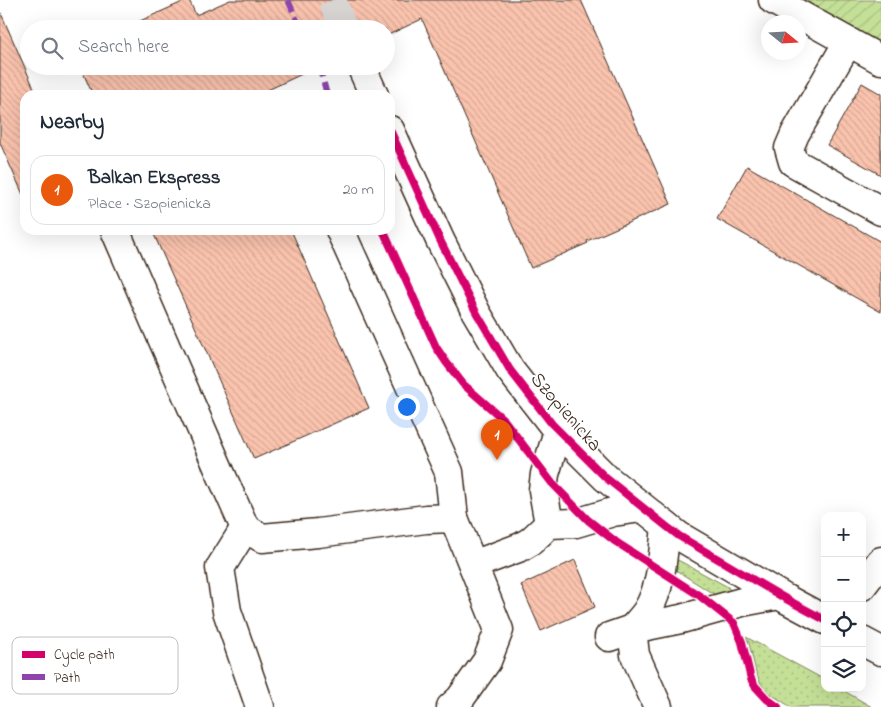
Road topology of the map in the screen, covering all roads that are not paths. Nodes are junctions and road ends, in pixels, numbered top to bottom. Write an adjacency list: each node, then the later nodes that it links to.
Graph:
1 (773, 0): 2 (street)
2 (848, 42): 3 (street); 7 (street)
3 (881, 60)
4 (365, 75): 5 (street)
5 (372, 90)
6 (395, 141): 10 (street, Szopienicka)
7 (881, 211)
8 (117, 235): 15 (street)
9 (342, 235): 12 (street)
10 (558, 431): 11 (street, Szopienicka); 13 (street)
11 (642, 508): 13 (street); 14 (street, Szopienicka)
12 (454, 518): 15 (street); 17 (street)
13 (549, 524): 17 (street)
14 (666, 526): 19 (street, Szopienicka); 21 (street)
15 (245, 528): 24 (street)
16 (881, 561): 18 (street)
17 (474, 565): 25 (street)
18 (866, 581)
19 (779, 594): 20 (street, Szopienicka); 21 (street)
20 (821, 618)
21 (620, 633): 26 (street)
22 (866, 643): 23 (street)
23 (881, 651)
24 (260, 707)
25 (451, 707)
26 (658, 707)

